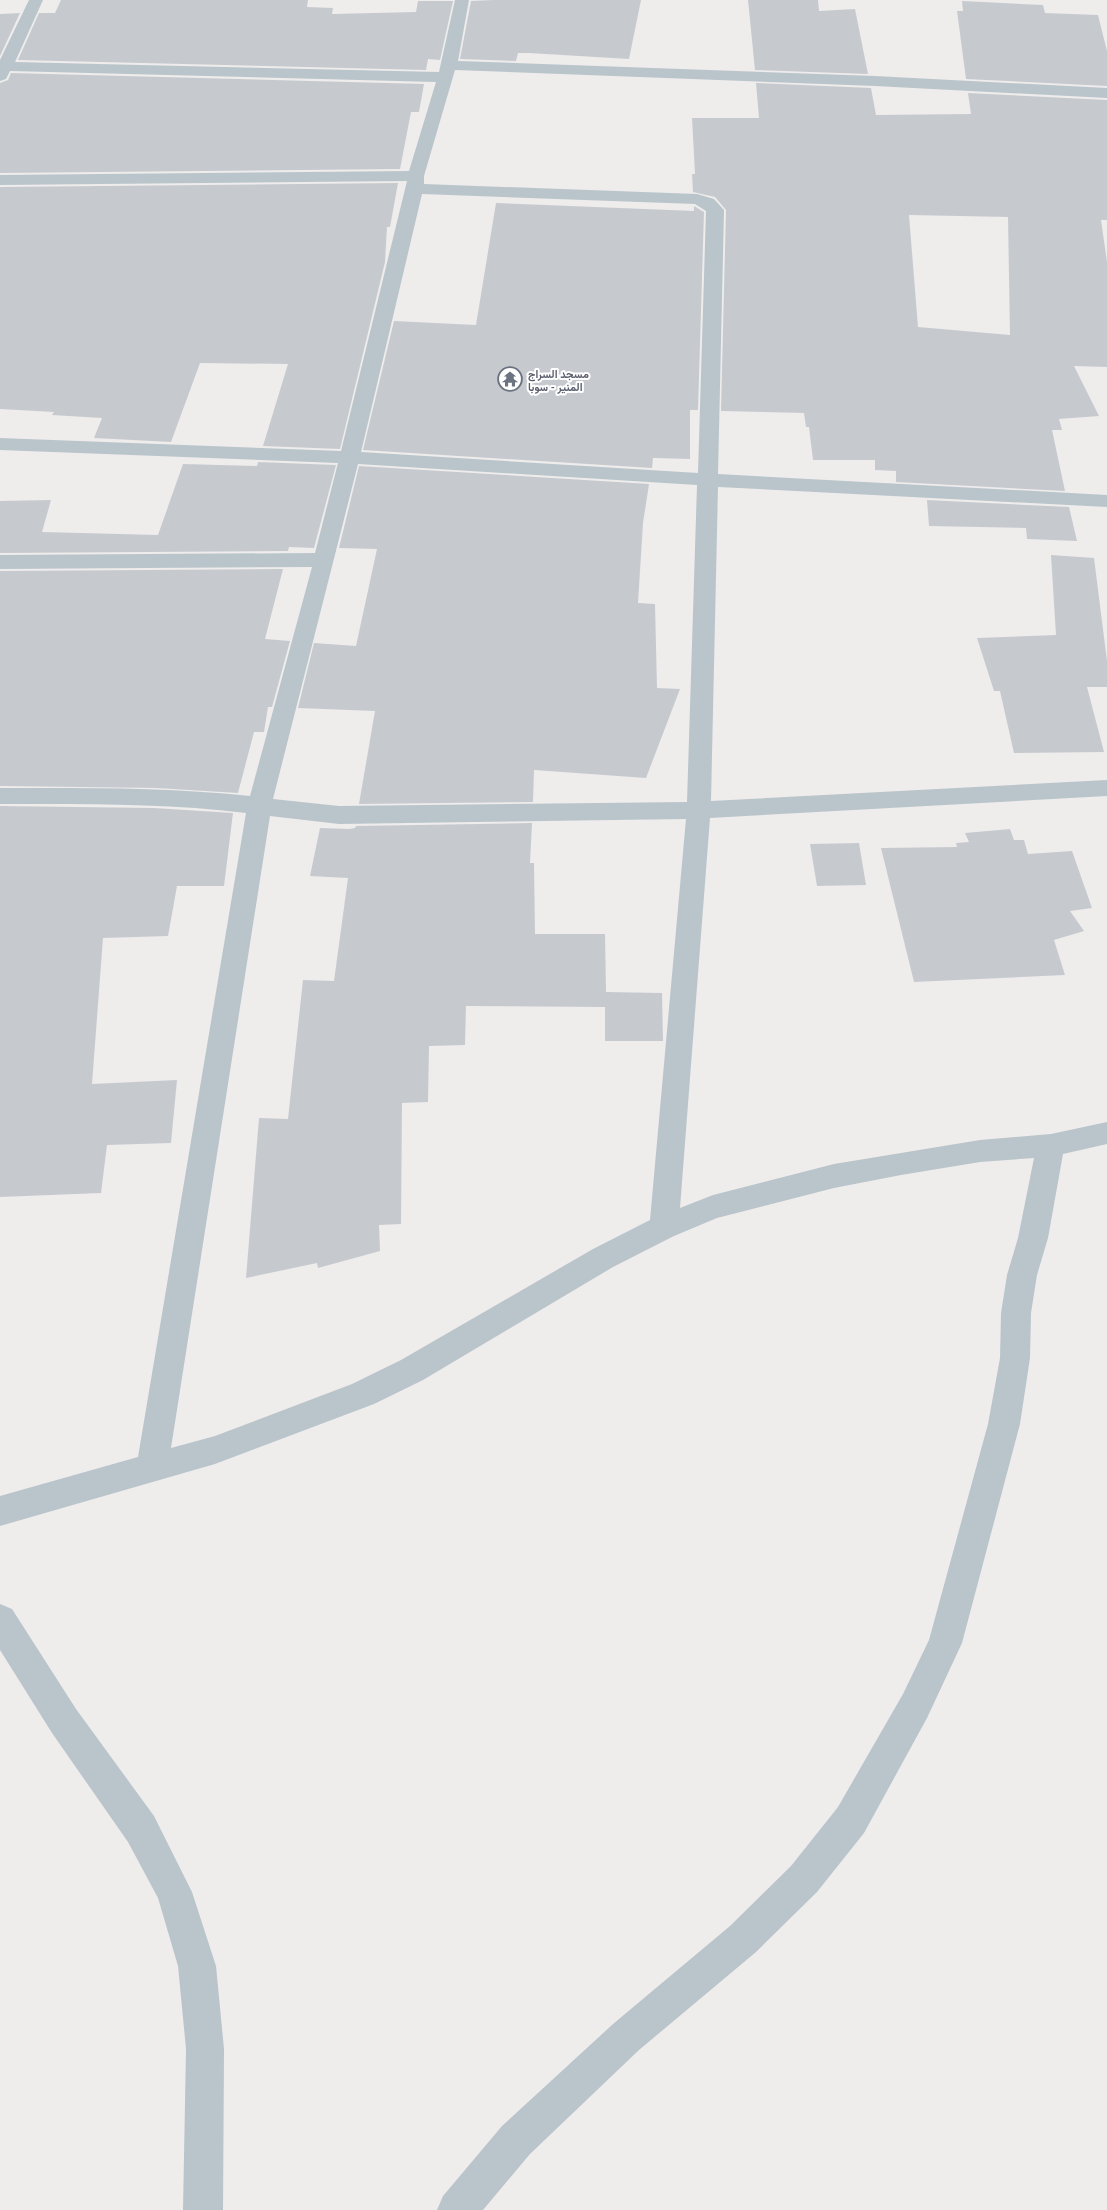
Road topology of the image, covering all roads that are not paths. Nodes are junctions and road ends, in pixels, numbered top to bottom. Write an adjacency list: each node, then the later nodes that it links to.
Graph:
1 (36, 0): 3 (street)
2 (462, 0): 4 (street)
3 (2, 70): 4 (street)
4 (446, 71): 5 (street); 7 (street)
5 (1107, 93)
6 (0, 180): 7 (street)
7 (415, 183): 9 (street); 10 (street)
8 (0, 444): 9 (street)
9 (348, 457): 10 (street); 12 (street)
10 (709, 480): 11 (street); 17 (street)
11 (1107, 501)
12 (324, 560): 13 (street); 16 (street)
13 (0, 562)
14 (1107, 788): 17 (street)
15 (0, 796): 16 (street)
16 (260, 804): 17 (street); 21 (street)
17 (699, 810): 20 (street)
18 (1107, 1133): 19 (street)
19 (1051, 1145): 20 (street); 25 (street)
20 (664, 1227): 21 (street)
21 (152, 1467): 22 (street)
22 (0, 1511)
23 (0, 1620): 24 (street)
24 (202, 2210)
25 (457, 2210)

